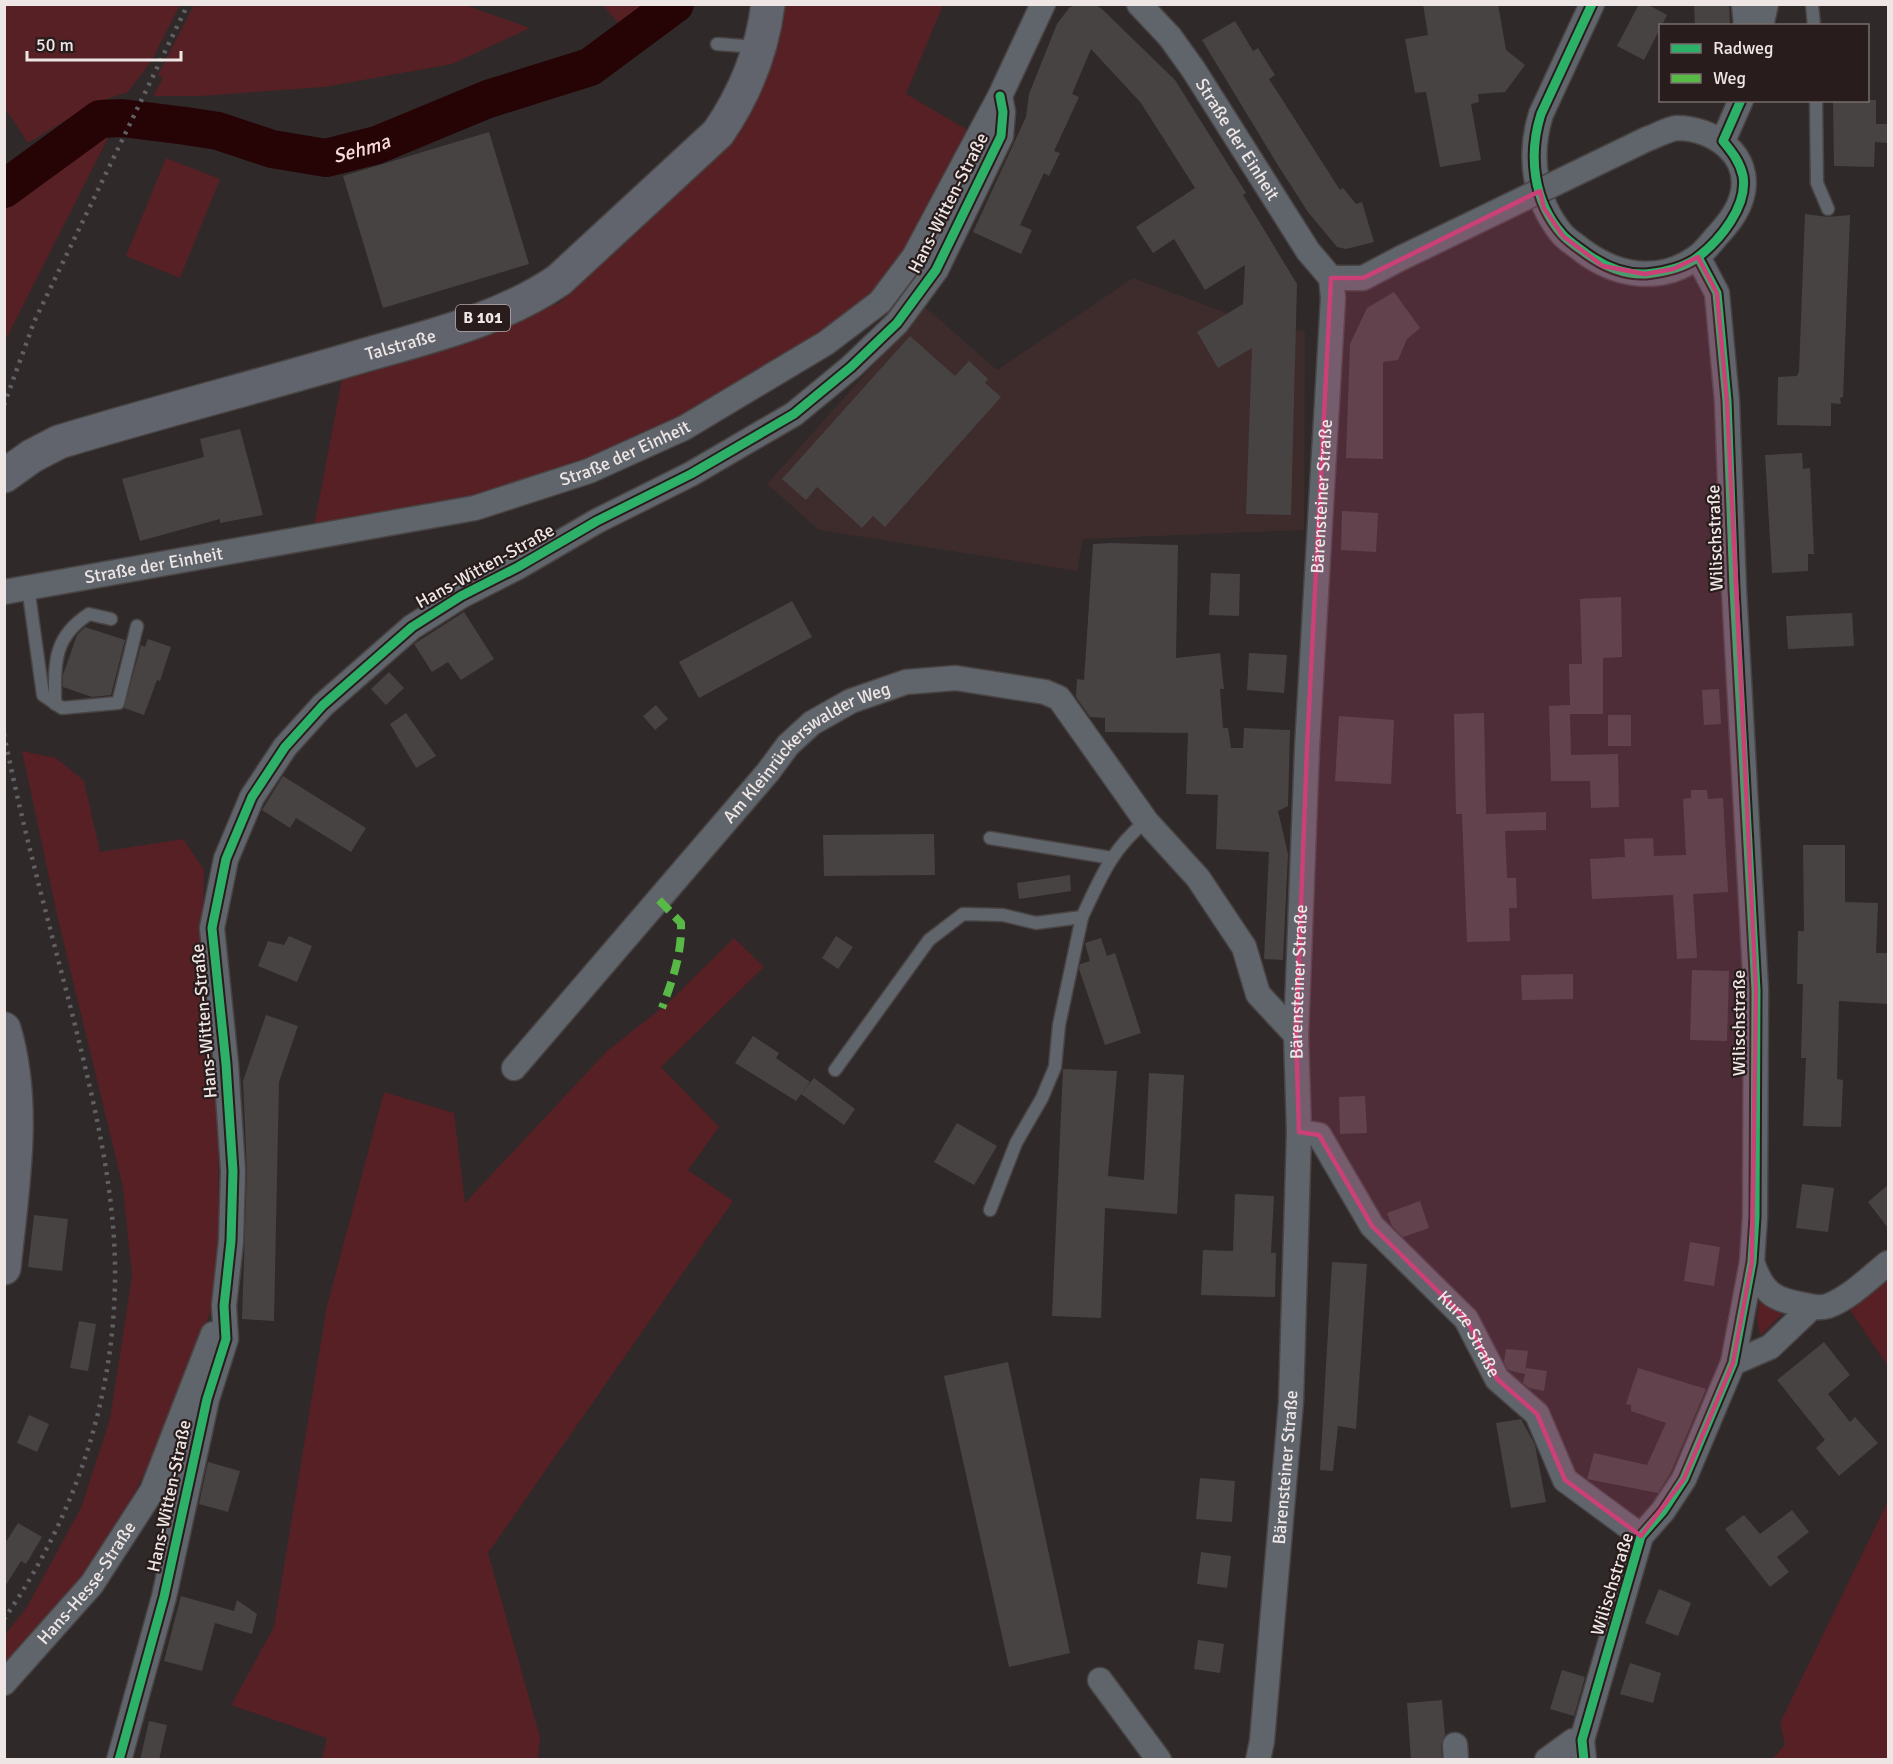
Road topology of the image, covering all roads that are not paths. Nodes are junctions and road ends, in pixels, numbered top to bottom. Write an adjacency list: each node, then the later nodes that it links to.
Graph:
1 (768, 4): 12 (main road, Talstraße / B 101)
2 (1043, 4): 13 (street, Straße der Einheit)
3 (1138, 4): 19 (street, Straße der Einheit)
4 (1592, 4): 18 (street)
5 (1744, 4): 8 (street)
6 (1766, 4): 9 (street)
7 (1812, 4): 10 (lane)
8 (1746, 24)
9 (1761, 24)
10 (1814, 24)
11 (717, 44): 12 (lane)
12 (759, 50): 20 (main road, Talstraße / B 101)
13 (1000, 96): 21 (street, Straße der Einheit); 38 (street, Hans-Witten-Straße)
14 (1740, 102): 16 (street)
15 (1816, 102): 17 (lane)
16 (1723, 141): 18 (street); 19 (street, bridge)
17 (1828, 209)
18 (1698, 257): 35 (street, Wilischstraße)
19 (1331, 278): 30 (street, Bärensteiner Straße)
20 (4, 476)
21 (15, 590): 24 (lane)
22 (111, 619): 24 (lane)
23 (137, 626): 24 (lane)
24 (56, 704)
25 (1146, 821): 27 (lane); 30 (street, Am Kleinrückerswalder Weg); 31 (street, Am Kleinrückerswalder Weg)
26 (990, 838): 27 (lane)
27 (1112, 858): 28 (lane)
28 (1082, 917): 32 (lane); 34 (lane)
29 (4, 1029): 37 (main road)
30 (1296, 1035): 33 (street, Bärensteiner Straße)
31 (514, 1068)
32 (835, 1070)
33 (1299, 1132): 41 (street, Kurze Straße); 47 (street, Bärensteiner Straße)
34 (990, 1210)
35 (1752, 1262): 39 (street); 40 (street, Wilischstraße)
36 (1888, 1263): 39 (street)
37 (4, 1268)
38 (224, 1306): 43 (street, Hans-Hesse-Straße); 45 (street, Hans-Witten-Straße)
39 (1812, 1307): 40 (street)
40 (1733, 1363): 41 (street, Wilischstraße)
41 (1641, 1536): 44 (street, Wilischstraße)
42 (1100, 1680): 46 (street)
43 (4, 1683)
44 (1583, 1750): 48 (street)
45 (119, 1760)
46 (1159, 1760)
47 (1258, 1760)
48 (1547, 1760)

